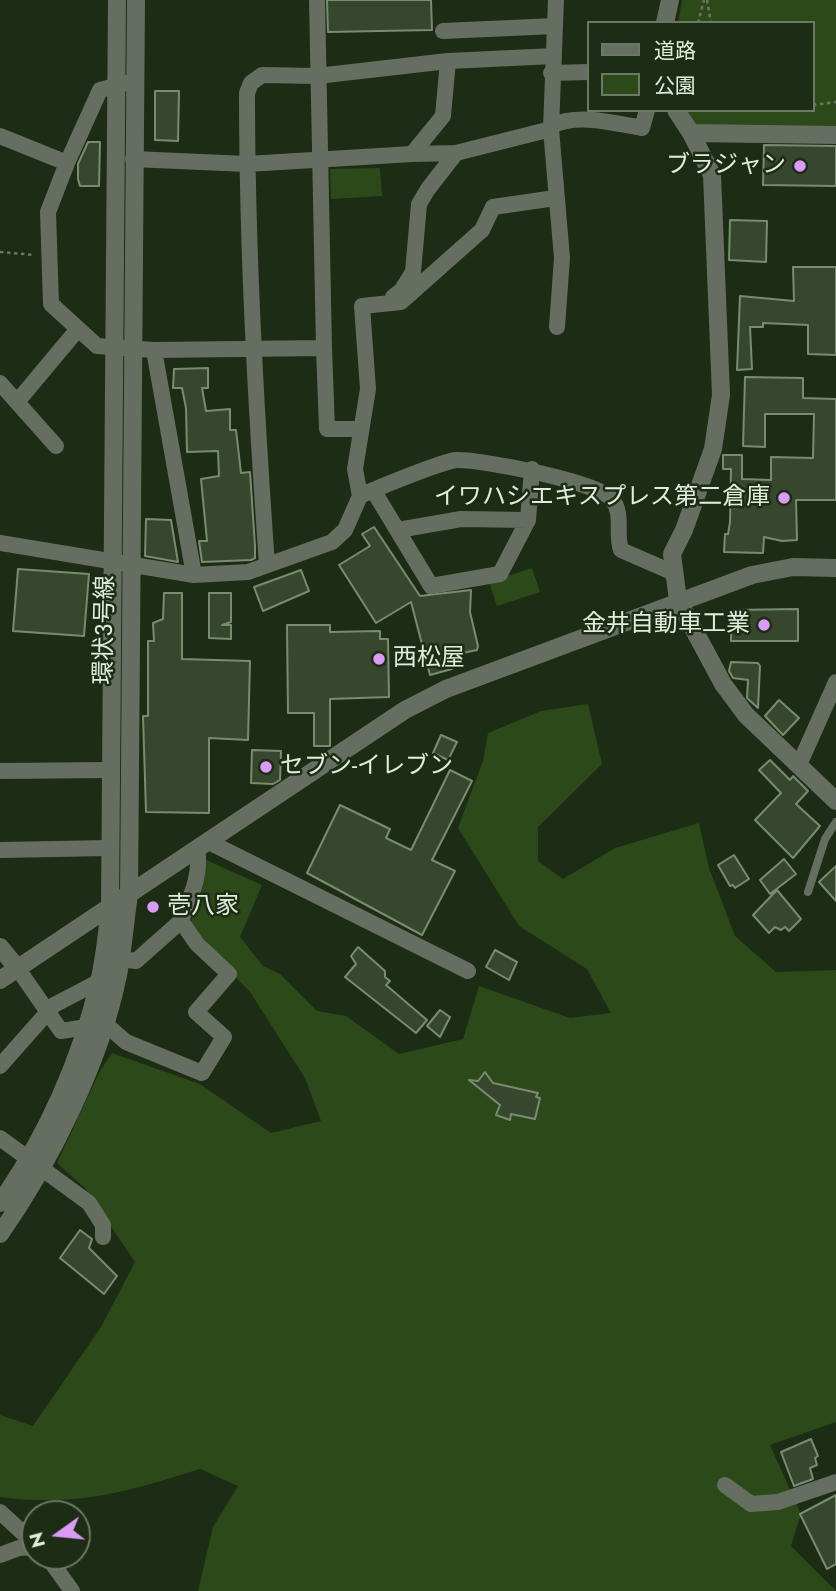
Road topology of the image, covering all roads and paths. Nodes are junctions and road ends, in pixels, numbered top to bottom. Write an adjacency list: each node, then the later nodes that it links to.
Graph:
1 (117, 0): 17 (street, 環状3号線)
2 (136, 0): 18 (street, 環状3号線)
3 (317, 0): 16 (street)
4 (556, 0): 10 (street)
5 (670, 0): 7 (street)
6 (705, 0): 8 (path); 9 (path)
7 (665, 21)
8 (699, 21)
9 (710, 21)
10 (555, 26): 11 (street); 12 (street)
11 (443, 31)
12 (554, 56): 13 (street); 15 (street)
13 (448, 61): 16 (street); 27 (street)
14 (588, 72): 15 (street)
15 (551, 73): 23 (street)
16 (317, 76): 30 (street); 32 (street)
17 (116, 83): 18 (street); 31 (street); 39 (street, 環状3号線)
18 (135, 83): 29 (street, 環状3号線)
19 (836, 102): 20 (path)
20 (815, 105)
21 (646, 112): 23 (street)
22 (677, 112): 24 (street)
23 (551, 128): 28 (street); 33 (street)
24 (691, 133): 25 (street); 55 (street)
25 (836, 135)
26 (0, 136): 31 (street)
27 (412, 153): 28 (street); 30 (street)
28 (456, 153): 36 (street)
29 (133, 159): 32 (street); 39 (street, 環状3号線)
30 (318, 160): 32 (street); 40 (street)
31 (67, 163): 35 (street)
32 (247, 164): 41 (street)
33 (555, 198): 36 (street); 37 (street)
34 (0, 252): 35 (path)
35 (48, 256): 38 (street)
36 (383, 305): 45 (street)
37 (557, 327)
38 (78, 329): 39 (street); 44 (street)
39 (124, 348): 42 (street); 52 (street, 環状3号線)
40 (324, 348): 41 (street); 45 (street)
41 (252, 349): 42 (street); 53 (street)
42 (154, 350): 56 (street)
43 (0, 383): 44 (street)
44 (17, 402): 46 (street)
45 (360, 429): 48 (street)
46 (56, 446)
47 (532, 469): 48 (street); 49 (street); 55 (street)
48 (367, 493): 50 (street); 53 (street)
49 (527, 520): 50 (street); 50 (street)
50 (398, 530)
51 (0, 543): 52 (street)
52 (122, 565): 56 (street); 60 (street, 環状3号線); 68 (street, 環状3号線)
53 (267, 565): 56 (street)
54 (836, 568): 57 (street)
55 (674, 573): 57 (street)
56 (194, 575)
57 (678, 600): 59 (street); 64 (street)
58 (836, 682): 59 (street)
59 (799, 765): 62 (street)
60 (110, 770): 61 (street); 65 (street, 環状3号線)
61 (0, 772)
62 (836, 801)
63 (836, 822): 67 (lane)
64 (203, 846): 68 (street); 70 (street); 74 (street)
65 (110, 848): 66 (street); 69 (street, 環状3号線)
66 (0, 850)
67 (808, 892)
68 (129, 895): 69 (street); 72 (street, 環状3号線)
69 (110, 907): 73 (street); 76 (street, 環状3号線)
70 (181, 921): 72 (street); 78 (street)
71 (0, 947): 73 (street)
72 (120, 959): 78 (street, 環状3号線)
73 (18, 969): 75 (street); 77 (street)
74 (468, 971)
75 (0, 980)
76 (100, 981): 77 (street); 78 (street, 環状3号線)
77 (48, 1011): 78 (street); 79 (street)
78 (95, 1027): 81 (street, 環状3号線)
79 (0, 1066)
80 (0, 1138): 81 (street)
81 (36, 1165): 82 (street, 環状3号線); 83 (street, 環状3号線); 84 (street)
82 (0, 1203)
83 (0, 1234)
84 (103, 1237)
85 (836, 1482): 86 (street)
86 (725, 1485)
87 (0, 1513): 88 (street)
88 (21, 1532)
89 (21, 1548): 90 (street)
90 (0, 1555)
91 (55, 1570): 92 (street)
92 (65, 1586)

